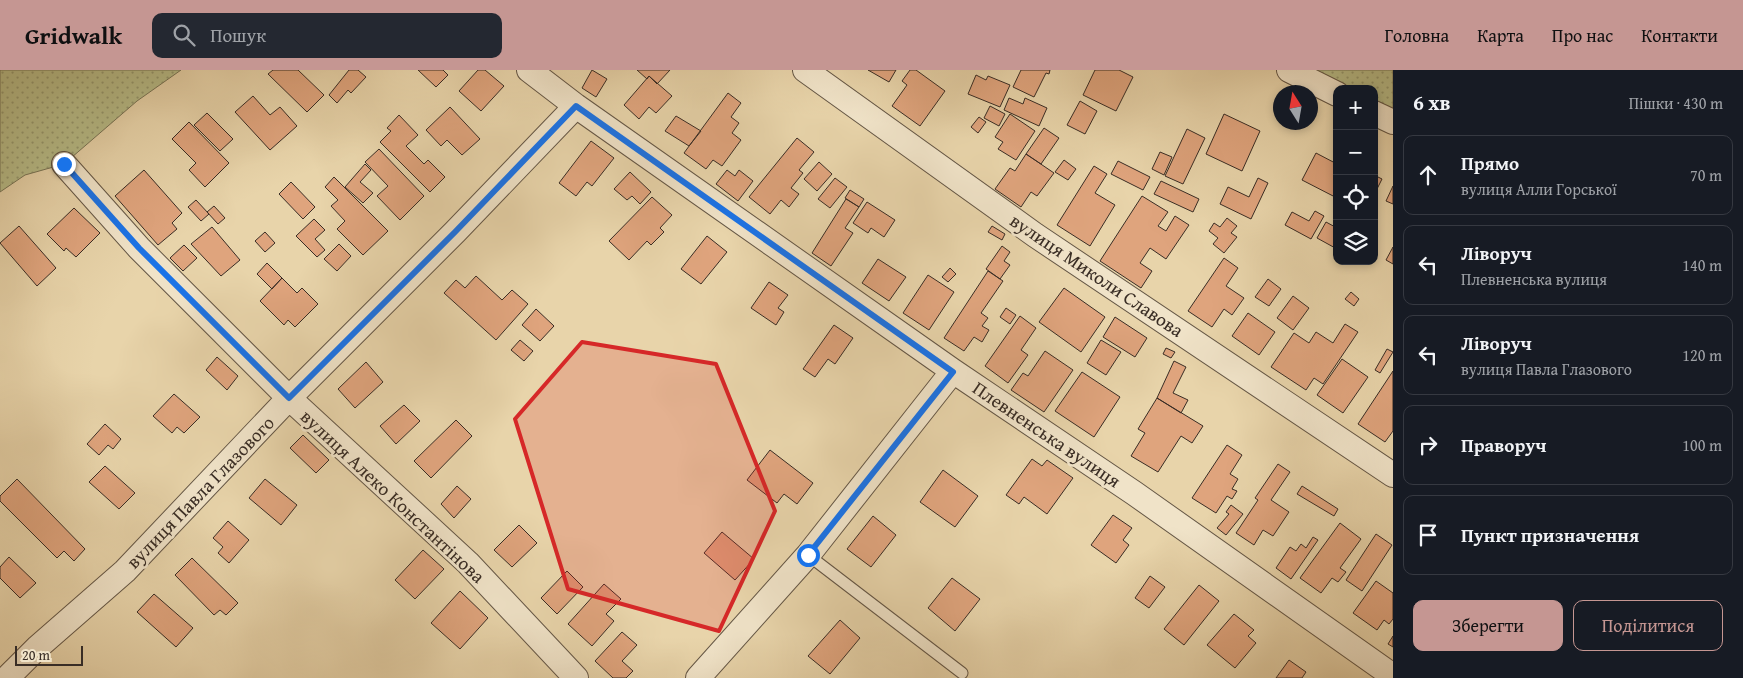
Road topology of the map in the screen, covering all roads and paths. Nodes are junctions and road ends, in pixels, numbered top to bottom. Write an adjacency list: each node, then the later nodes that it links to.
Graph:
1 (530, 70): 5 (street, Плевненська вулиця)
2 (805, 70): 11 (street, вулиця Миколи Славова)
3 (1288, 70): 4 (street)
4 (1333, 92)
5 (576, 106): 9 (street, Плевненська вулиця); 10 (street, вулиця Павла Глазового)
6 (1378, 115): 7 (street)
7 (1393, 122)
8 (64, 164): 10 (street, вулиця Алеко Константінова)
9 (953, 372): 12 (street); 14 (street, Плевненська вулиця)
10 (289, 398): 15 (street, вулиця Павла Глазового); 16 (street, вулиця Алеко Константінова)
11 (1393, 475)
12 (808, 555): 13 (lane); 17 (street)
13 (962, 673)
14 (1393, 676)
15 (6, 678)
16 (576, 678)
17 (698, 678)

